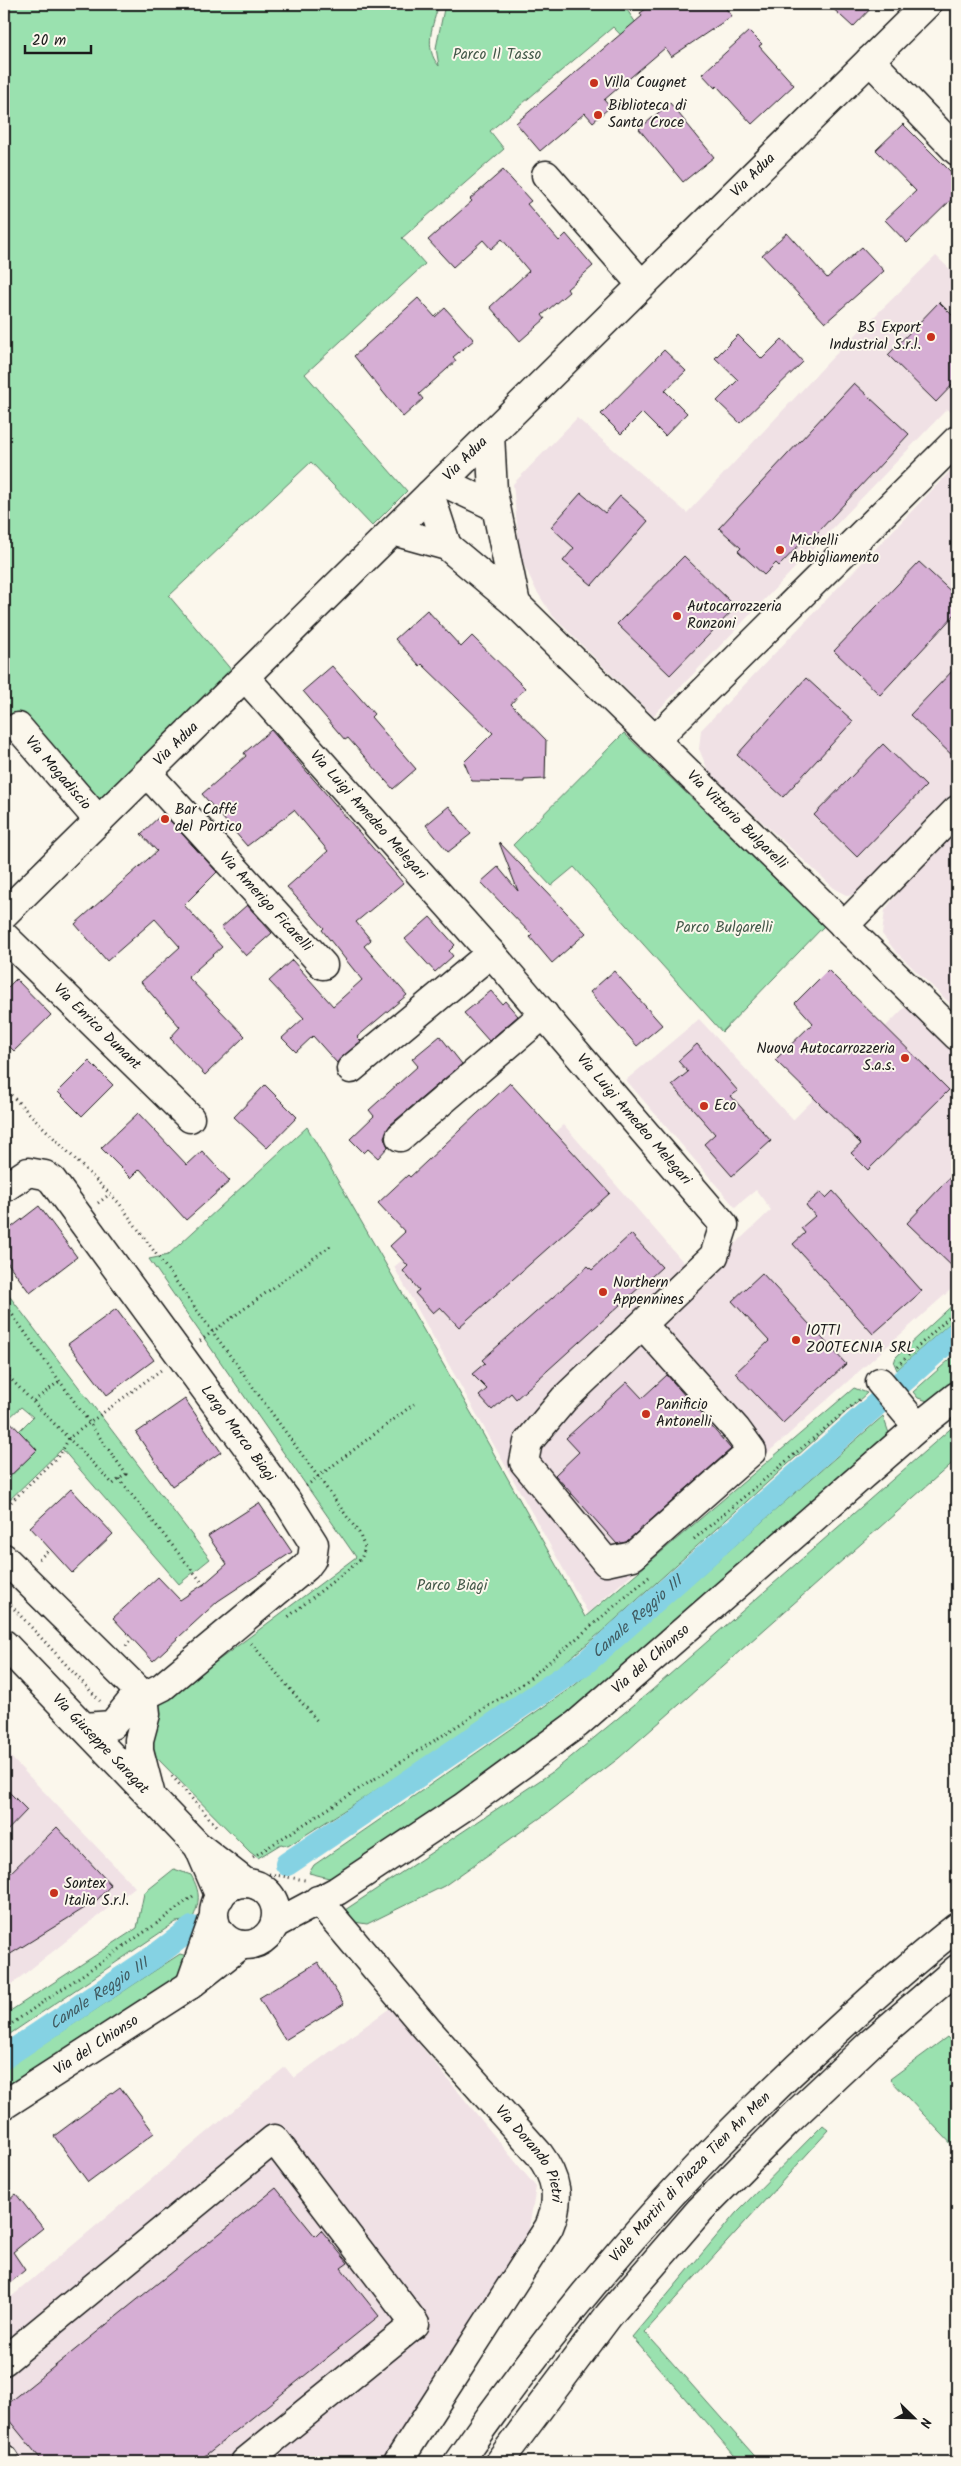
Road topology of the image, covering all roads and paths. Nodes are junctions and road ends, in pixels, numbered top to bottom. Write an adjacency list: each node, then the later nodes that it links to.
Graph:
1 (927, 4): 2 (main road, Via Adua)
2 (870, 60): 3 (main road); 5 (main road, Via Adua)
3 (957, 150)
4 (546, 175): 5 (main road)
5 (642, 285): 6 (main road, Via Adua)
6 (490, 434): 8 (main road, Via Adua); 9 (main road)
7 (957, 440): 15 (main road)
8 (436, 488): 9 (main road); 10 (main road, Via Adua); 11 (main road)
9 (496, 507): 12 (main road)
10 (393, 531): 11 (main road, Via Vittorio Bulgarelli); 13 (main road, Via Adua)
11 (447, 546): 12 (main road, Via Vittorio Bulgarelli)
12 (516, 604): 15 (main road, Via Vittorio Bulgarelli)
13 (245, 677): 16 (main road, Via Adua); 22 (main road, Via Luigi Amedeo Melegari)
14 (18, 727): 18 (main road, Via Mogadiscio)
15 (655, 740): 20 (main road, Via Vittorio Bulgarelli)
16 (147, 773): 18 (main road, Via Adua); 23 (main road, Via Amerigo Ficarelli)
17 (957, 810): 20 (main road)
18 (99, 821): 19 (main road, Via Adua)
19 (4, 914)
20 (844, 926): 25 (main road, Via Vittorio Bulgarelli)
21 (4, 936): 28 (main road, Via Enrico Dunant)
22 (491, 953): 24 (main road, Via Luigi Amedeo Melegari); 26 (main road)
23 (323, 965)
24 (544, 1014): 29 (main road); 34 (main road, Via Luigi Amedeo Melegari)
25 (957, 1036)
26 (351, 1069)
27 (4, 1088): 30 (path)
28 (190, 1118)
29 (400, 1137)
30 (66, 1150)
31 (4, 1188): 43 (main road, Largo Marco Biagi)
32 (4, 1303): 36 (path)
33 (957, 1310): 37 (path)
34 (643, 1326): 34 (main road)
35 (4, 1372): 39 (path)
36 (60, 1380): 39 (path); 42 (path)
37 (880, 1382): 41 (main road); 44 (path)
38 (957, 1396): 41 (main road, Via del Chionso)
39 (34, 1402): 42 (path)
40 (414, 1404): 43 (path)
41 (918, 1427): 57 (main road, Via del Chionso)
42 (119, 1479): 49 (path)
43 (287, 1500): 50 (main road, Largo Marco Biagi)
44 (692, 1540)
45 (50, 1549): 47 (path)
46 (4, 1558): 52 (main road)
47 (35, 1562)
48 (656, 1571): 56 (path)
49 (204, 1585)
50 (236, 1626): 52 (main road, Largo Marco Biagi); 53 (path)
51 (4, 1644): 54 (main road, Via Giuseppe Saragat)
52 (144, 1696): 54 (main road, Largo Marco Biagi); 55 (main road)
53 (319, 1723)
54 (84, 1726): 55 (main road, Via Giuseppe Saragat)
55 (151, 1796): 56 (main road, Via Giuseppe Saragat)
56 (232, 1891): 57 (main road); 58 (main road); 60 (main road); 62 (main road); 63 (path)
57 (321, 1898): 58 (main road, Via del Chionso); 69 (main road, Via Dorando Pietri)
58 (275, 1924): 60 (main road, Via del Chionso)
59 (957, 1927): 70 (main road, Viale Martiri di Piazza Tien An Men)
60 (241, 1945): 62 (main road, Via del Chionso)
61 (957, 1969): 71 (main road, Viale Martiri di Piazza Tien An Men)
62 (190, 1985): 64 (main road, Via del Chionso)
63 (4, 2029)
64 (4, 2105)
65 (4, 2361): 68 (main road)
66 (4, 2459): 67 (main road)
67 (6, 2462)
68 (244, 2462)
69 (398, 2462)
70 (458, 2462)
71 (499, 2462)

